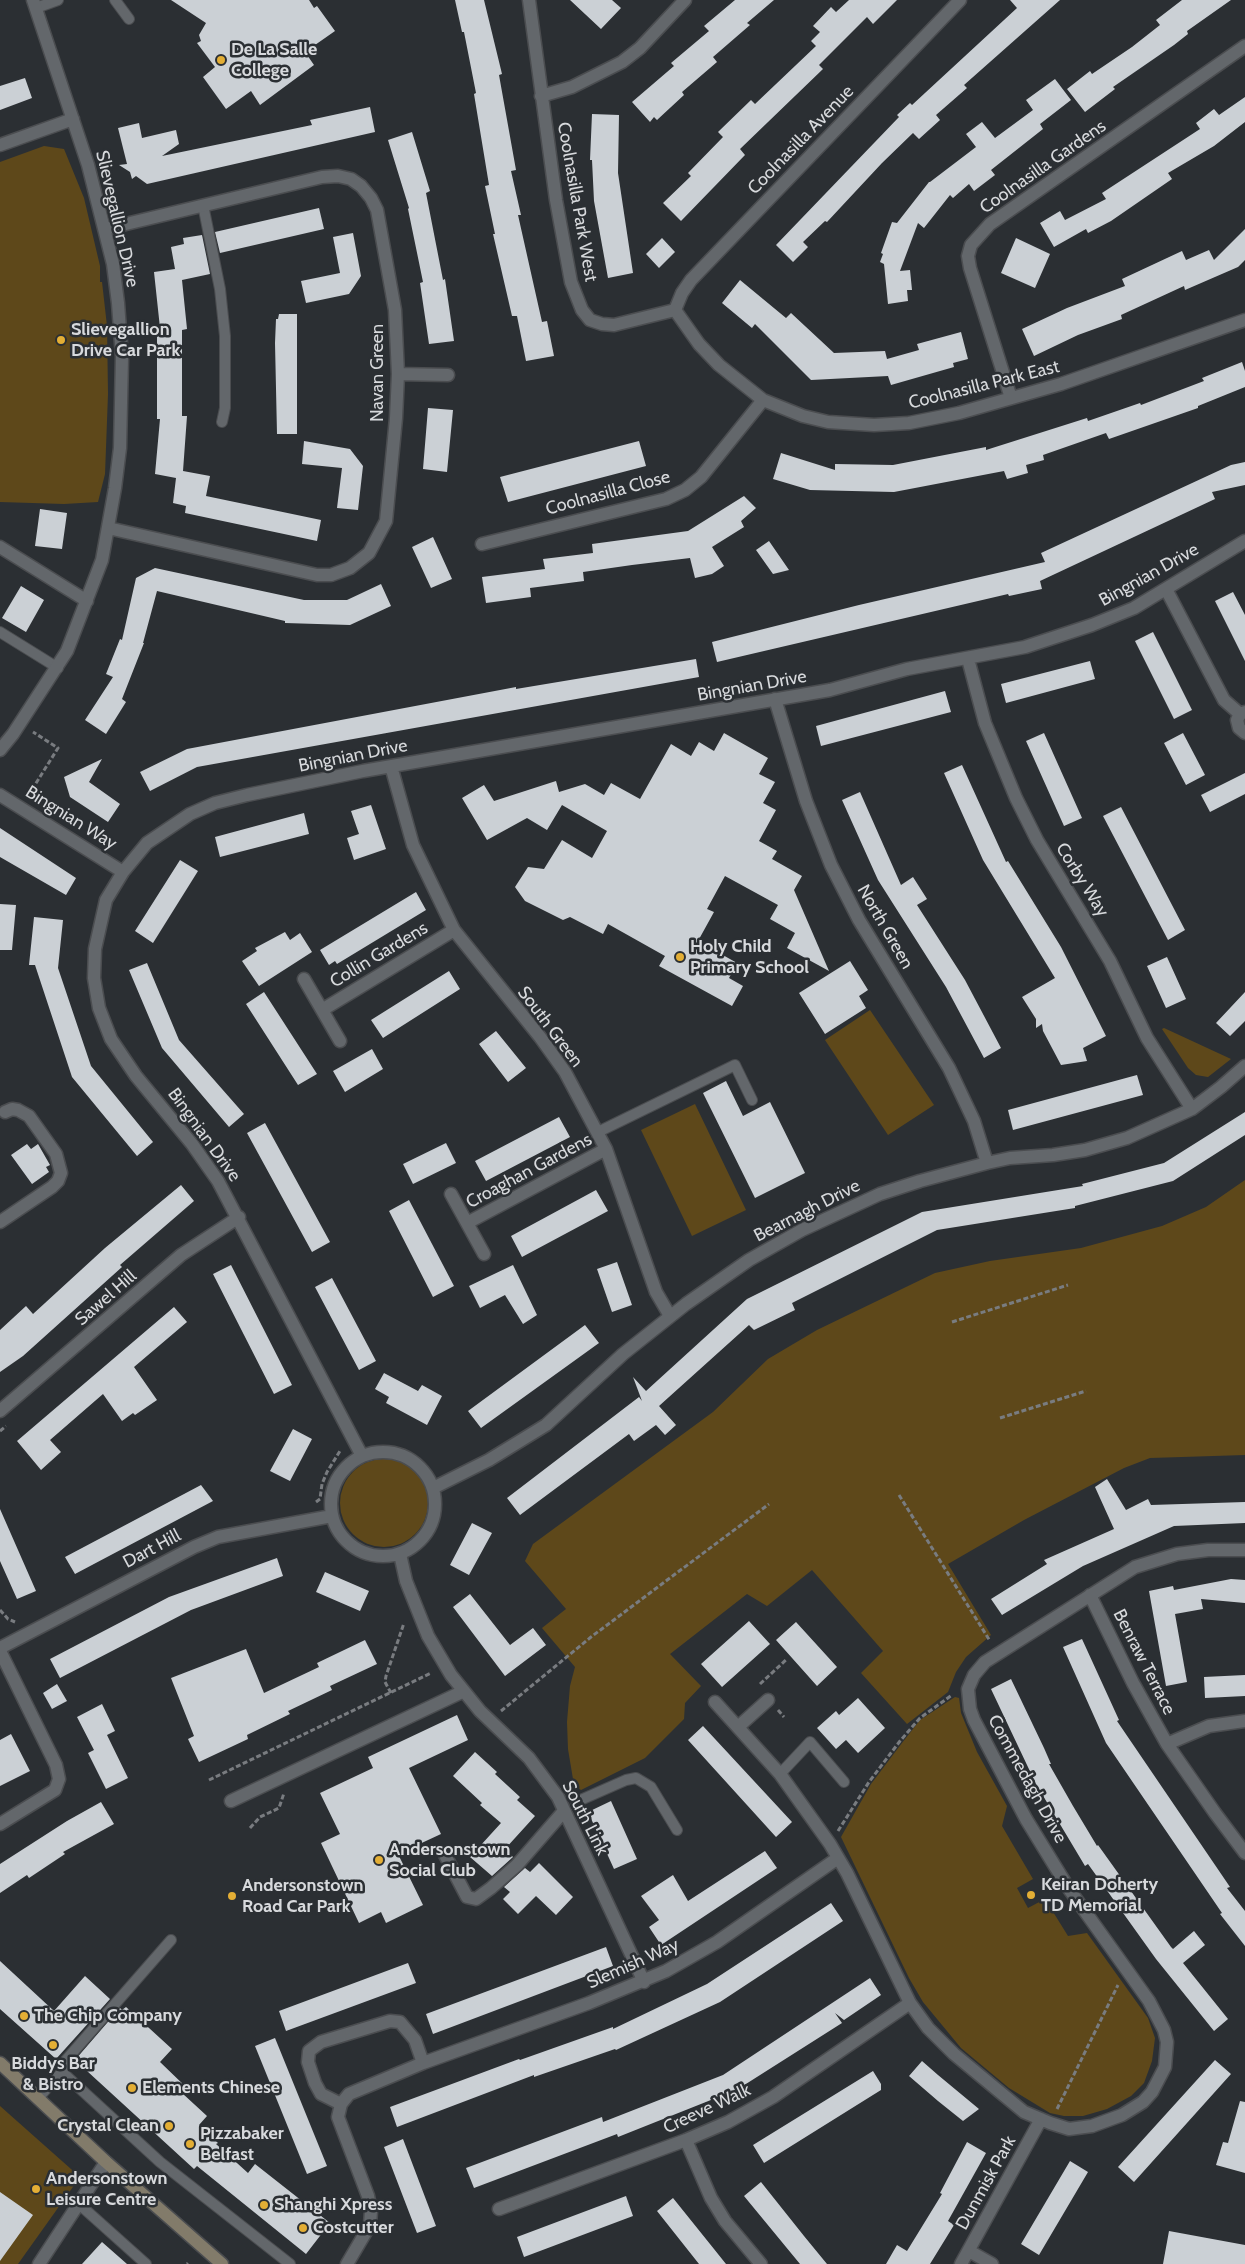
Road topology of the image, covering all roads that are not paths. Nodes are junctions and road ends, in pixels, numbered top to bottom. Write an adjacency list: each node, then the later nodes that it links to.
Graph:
1 (58, 0): 6 (lane)
2 (115, 0): 7 (lane)
3 (529, 0): 9 (street, Coolnasilla Park West)
4 (685, 0): 9 (street)
5 (960, 0): 14 (street, Coolnasilla Avenue)
6 (34, 4): 10 (street, Slievegallion Drive)
7 (129, 19)
8 (1245, 46): 18 (street, Coolnasilla Gardens)
9 (541, 96): 14 (street, Coolnasilla Park West)
10 (73, 119): 11 (street); 13 (street, Slievegallion Drive)
11 (0, 145)
12 (203, 205): 13 (street, Navan Green); 16 (street, Navan Green); 20 (lane)
13 (105, 229): 21 (street, Slievegallion Drive)
14 (675, 310): 19 (street, Coolnasilla Park East)
15 (1245, 320): 18 (street, Coolnasilla Park East)
16 (398, 374): 17 (street); 21 (street, Navan Green)
17 (448, 375)
18 (1011, 398): 19 (street, Coolnasilla Park East)
19 (763, 400): 23 (street, Coolnasilla Close)
20 (222, 422)
21 (108, 528): 26 (street, Slievegallion Drive)
22 (1245, 541): 25 (street, Bingnian Drive)
23 (482, 544)
24 (0, 547): 26 (street)
25 (1166, 588): 28 (street, Bingnian Drive); 31 (street)
26 (87, 601): 29 (street, Slievegallion Drive)
27 (0, 632): 29 (lane)
28 (968, 659): 30 (street, Bingnian Drive); 43 (street, Corby Way)
29 (58, 668): 33 (street, Slievegallion Drive)
30 (775, 699): 34 (street, Bingnian Drive); 47 (street, North Green)
31 (1243, 713): 32 (street)
32 (1245, 733)
33 (0, 750)
34 (391, 766): 36 (street, Bingnian Drive); 37 (street, South Green)
35 (0, 795): 36 (street, Bingnian Way)
36 (123, 872): 49 (street, Bingnian Drive)
37 (454, 930): 39 (street, Collin Gardens); 45 (street, South Green)
38 (304, 979): 39 (street, Collin Gardens)
39 (322, 1010): 40 (street, Collin Gardens)
40 (340, 1041)
41 (1245, 1066): 43 (street, Bearnagh Drive)
42 (752, 1100): 45 (lane)
43 (1192, 1108): 47 (street, Bearnagh Drive)
44 (5, 1112): 50 (street)
45 (598, 1132): 46 (street, South Green)
46 (606, 1149): 51 (street, Croaghan Gardens); 53 (street, South Green)
47 (987, 1163): 53 (street, Bearnagh Drive)
48 (451, 1194): 51 (street)
49 (239, 1217): 54 (street, Sawel Hill); 55 (street, Bingnian Drive)
50 (0, 1222)
51 (467, 1223): 52 (street)
52 (484, 1254)
53 (670, 1316): 56 (street, Bearnagh Drive)
54 (0, 1411)
55 (362, 1456): 56 (street); 57 (street)
56 (433, 1488): 59 (street)
57 (332, 1516): 59 (street); 61 (street, Dart Hill)
58 (1245, 1550): 60 (street, Commedagh Drive)
59 (400, 1554): 62 (street, South Link)
60 (1090, 1595): 67 (street, Benraw Terrace); 86 (street, Commedagh Drive)
61 (0, 1650): 73 (street)
62 (464, 1691): 70 (street); 72 (street, South Link)
63 (768, 1700): 66 (street)
64 (715, 1702): 66 (street)
65 (1245, 1721): 67 (street)
66 (738, 1727): 68 (street)
67 (1167, 1744): 75 (street, Benraw Terrace)
68 (780, 1774): 69 (lane); 77 (street)
69 (844, 1782)
70 (231, 1801)
71 (576, 1802): 74 (lane)
72 (564, 1811): 76 (street); 79 (street, South Link)
73 (0, 1824)
74 (677, 1830)
75 (1245, 1853)
76 (445, 1855)
77 (838, 1858): 79 (street, Slemish Way); 80 (street)
78 (171, 1940): 83 (lane)
79 (644, 1982): 82 (street, Slemish Way)
80 (910, 2003): 86 (street); 87 (street, Creeve Walk)
81 (0, 2063): 84 (main road)
82 (423, 2063): 85 (street, Slemish Way); 85 (street)
83 (62, 2072): 84 (lane); 95 (lane)
84 (38, 2098): 88 (main road)
85 (341, 2104): 96 (street)
86 (1045, 2122): 91 (street, Dunmisk Park)
87 (686, 2140): 90 (street, Creeve Walk); 97 (street)
88 (106, 2162): 89 (street); 94 (main road)
89 (79, 2204): 92 (street); 93 (lane)
90 (499, 2209)
91 (969, 2251): 98 (street, Dunmisk Park); 99 (street)
92 (39, 2264)
93 (146, 2264)
94 (222, 2264)
95 (290, 2264)
96 (347, 2264)
97 (761, 2264)
98 (961, 2264)
99 (992, 2264)

